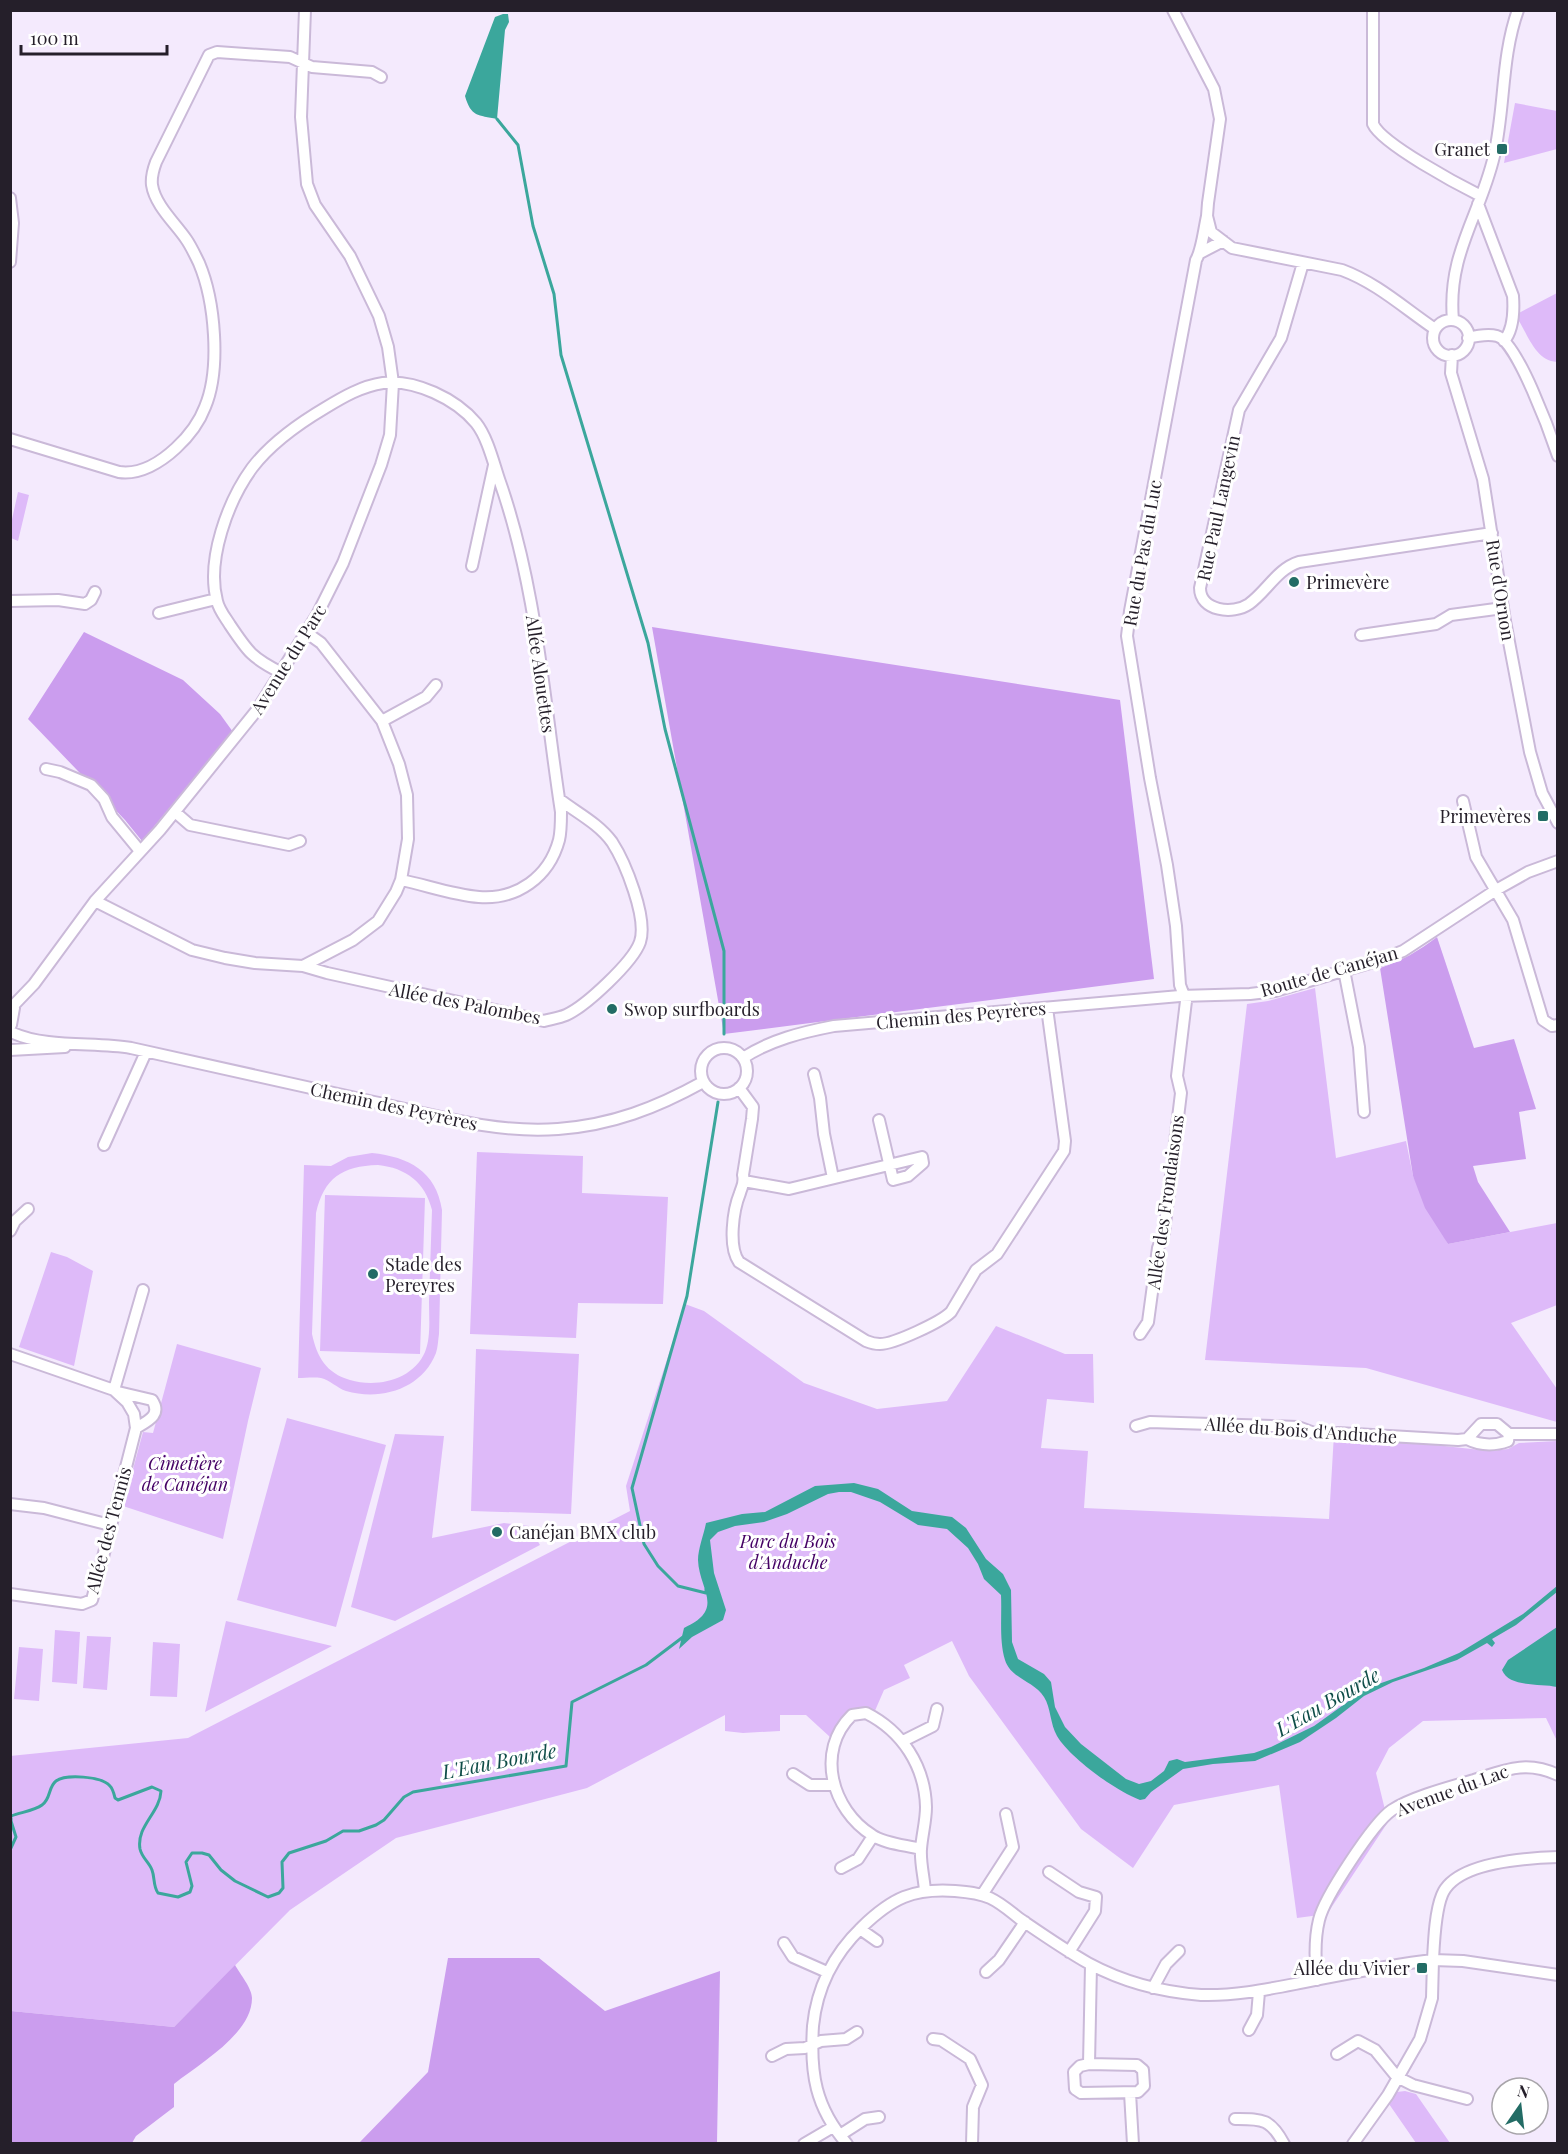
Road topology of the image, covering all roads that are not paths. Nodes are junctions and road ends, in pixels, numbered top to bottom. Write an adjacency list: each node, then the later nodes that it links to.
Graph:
1 (305, 10): 5 (street, Avenue du Parc)
2 (1173, 10): 9 (street, Rue du Pas du Luc)
3 (1373, 10): 8 (street)
4 (1518, 10): 8 (street)
5 (302, 62): 6 (street); 19 (street, Avenue du Parc); 20 (street)
6 (381, 77)
7 (10, 198): 12 (street)
8 (1479, 200): 14 (street); 17 (street)
9 (1207, 216): 10 (street); 11 (street, Rue du Pas du Luc)
10 (1223, 241): 11 (street); 13 (street)
11 (1200, 253): 48 (street, Rue du Pas du Luc)
12 (10, 262)
13 (1304, 263): 15 (street); 23 (street, Rue Paul Langevin)
14 (1453, 320): 15 (street); 16 (street)
15 (1435, 329): 18 (street)
16 (1468, 338): 17 (street); 18 (street)
17 (1504, 340): 21 (street)
18 (1452, 355): 23 (street, Rue d'Ornon)
19 (393, 383): 22 (street, Allée Alouettes); 26 (street); 30 (street, Avenue du Parc)
20 (10, 439)
21 (1557, 456)
22 (494, 464): 24 (street); 36 (street, Allée Alouettes)
23 (1492, 532): 28 (street, Rue d'Ornon)
24 (472, 566)
25 (95, 592): 27 (street)
26 (216, 599): 29 (street); 32 (street)
27 (10, 601)
28 (1503, 608): 31 (street); 39 (street, Rue d'Ornon)
29 (159, 613)
30 (307, 633): 32 (street, Avenue du Parc); 34 (street)
31 (1361, 635)
32 (282, 673): 38 (street, Avenue du Parc)
33 (436, 685): 34 (street)
34 (382, 721): 43 (street)
35 (46, 769): 41 (street)
36 (559, 799): 43 (street, Allée Alouettes); 46 (street, Allée des Palombes)
37 (1463, 801): 44 (street)
38 (175, 812): 40 (street); 41 (street, Avenue du Parc)
39 (1557, 822)
40 (300, 841)
41 (140, 851): 45 (street, Avenue du Parc)
42 (1557, 861): 44 (street, Route de Canéjan)
43 (401, 880): 46 (street)
44 (1496, 890): 47 (street, Route de Canéjan); 51 (street)
45 (95, 901): 46 (street, Allée des Palombes); 50 (street, Avenue du Parc)
46 (303, 966)
47 (1344, 970): 48 (street, Route de Canéjan); 60 (street)
48 (1184, 996): 49 (street, Chemin des Peyrères); 68 (street, Allée des Frondaisons)
49 (1047, 1008): 56 (street, Chemin des Peyrères); 64 (street)
50 (12, 1009): 52 (street, Avenue du Parc)
51 (1557, 1025)
52 (11, 1028): 53 (street, Chemin des Peyrères); 54 (street, Avenue du Parc)
53 (81, 1045): 54 (street, Chemin des Peyrères); 55 (street, Chemin des Peyrères)
54 (10, 1048)
55 (146, 1052): 58 (street, Chemin des Peyrères); 62 (street)
56 (743, 1058): 58 (street); 59 (street)
57 (814, 1074): 63 (street)
58 (703, 1082): 59 (street)
59 (740, 1088): 64 (street)
60 (1364, 1112)
61 (879, 1120): 63 (street)
62 (104, 1145)
63 (832, 1178): 64 (street)
64 (744, 1181)
65 (28, 1209): 66 (street)
66 (10, 1230)
67 (143, 1290): 70 (street)
68 (1140, 1334)
69 (10, 1354): 70 (street)
70 (116, 1391): 72 (street); 72 (street)
71 (1136, 1426): 75 (street, Allée du Bois d'Anduche)
72 (136, 1428): 77 (street, Allée des Tennis)
73 (1509, 1434): 74 (street); 75 (street); 75 (street)
74 (1557, 1434)
75 (1467, 1438)
76 (10, 1504): 77 (street)
77 (110, 1525): 78 (street, Allée des Tennis)
78 (10, 1594)
79 (937, 1709): 80 (street)
80 (903, 1741): 83 (street); 86 (street)
81 (793, 1774): 83 (street)
82 (1557, 1775): 103 (street, Avenue du Lac)
83 (833, 1785): 85 (street)
84 (1006, 1814): 91 (street)
85 (873, 1836): 86 (street); 88 (street)
86 (921, 1849): 90 (street)
87 (1557, 1857): 98 (street)
88 (841, 1868)
89 (1049, 1872): 97 (street)
90 (925, 1891): 91 (street); 93 (street)
91 (982, 1895): 92 (street)
92 (1025, 1922): 97 (street); 101 (street)
93 (860, 1929): 94 (street); 100 (street)
94 (877, 1941)
95 (784, 1943): 100 (street)
96 (1179, 1951): 104 (street)
97 (1069, 1952): 99 (street)
98 (1433, 1960): 102 (street); 103 (street); 113 (street)
99 (1090, 1965): 104 (street); 112 (street)
100 (827, 1972): 109 (street)
101 (986, 1972)
102 (1557, 1975)
103 (1317, 1980): 105 (street)
104 (1153, 1988): 105 (street)
105 (1259, 1992): 106 (street)
106 (1249, 2030)
107 (857, 2032): 109 (street)
108 (933, 2039): 120 (street)
109 (812, 2044): 111 (street); 118 (street)
110 (1337, 2054): 113 (street)
111 (772, 2056)
112 (1089, 2064): 114 (street); 114 (street)
113 (1397, 2077): 115 (street); 123 (street)
114 (1130, 2093): 121 (street)
115 (1467, 2099)
116 (879, 2117): 118 (street)
117 (1235, 2119): 122 (street)
118 (840, 2135): 119 (street)
119 (804, 2144)
120 (972, 2144)
121 (1133, 2144)
122 (1284, 2144)
123 (1353, 2144)

